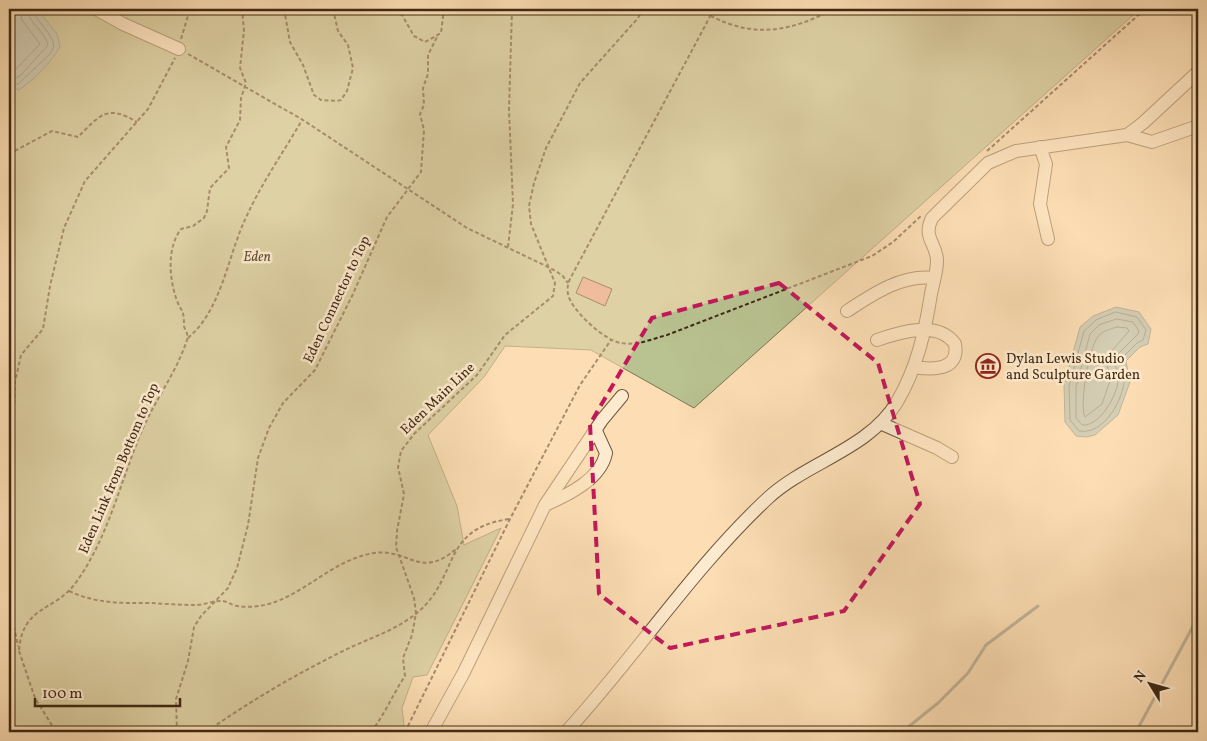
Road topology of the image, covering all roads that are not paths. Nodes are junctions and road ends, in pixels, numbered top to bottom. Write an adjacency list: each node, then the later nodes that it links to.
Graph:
1 (96, 9): 2 (street)
2 (179, 49)
3 (1198, 72): 5 (street)
4 (1198, 126): 5 (street)
5 (1126, 135): 6 (street)
6 (1040, 147): 7 (street); 8 (street)
7 (1048, 239)
8 (934, 278): 9 (street); 10 (street)
9 (847, 311)
10 (925, 330): 11 (street); 12 (street); 12 (street)
11 (877, 340)
12 (914, 366): 14 (street)
13 (622, 396): 15 (street)
14 (880, 423): 16 (street); 19 (street)
15 (596, 431): 17 (street); 17 (street)
16 (952, 457)
17 (545, 505): 18 (street)
18 (431, 732)
19 (566, 732)

